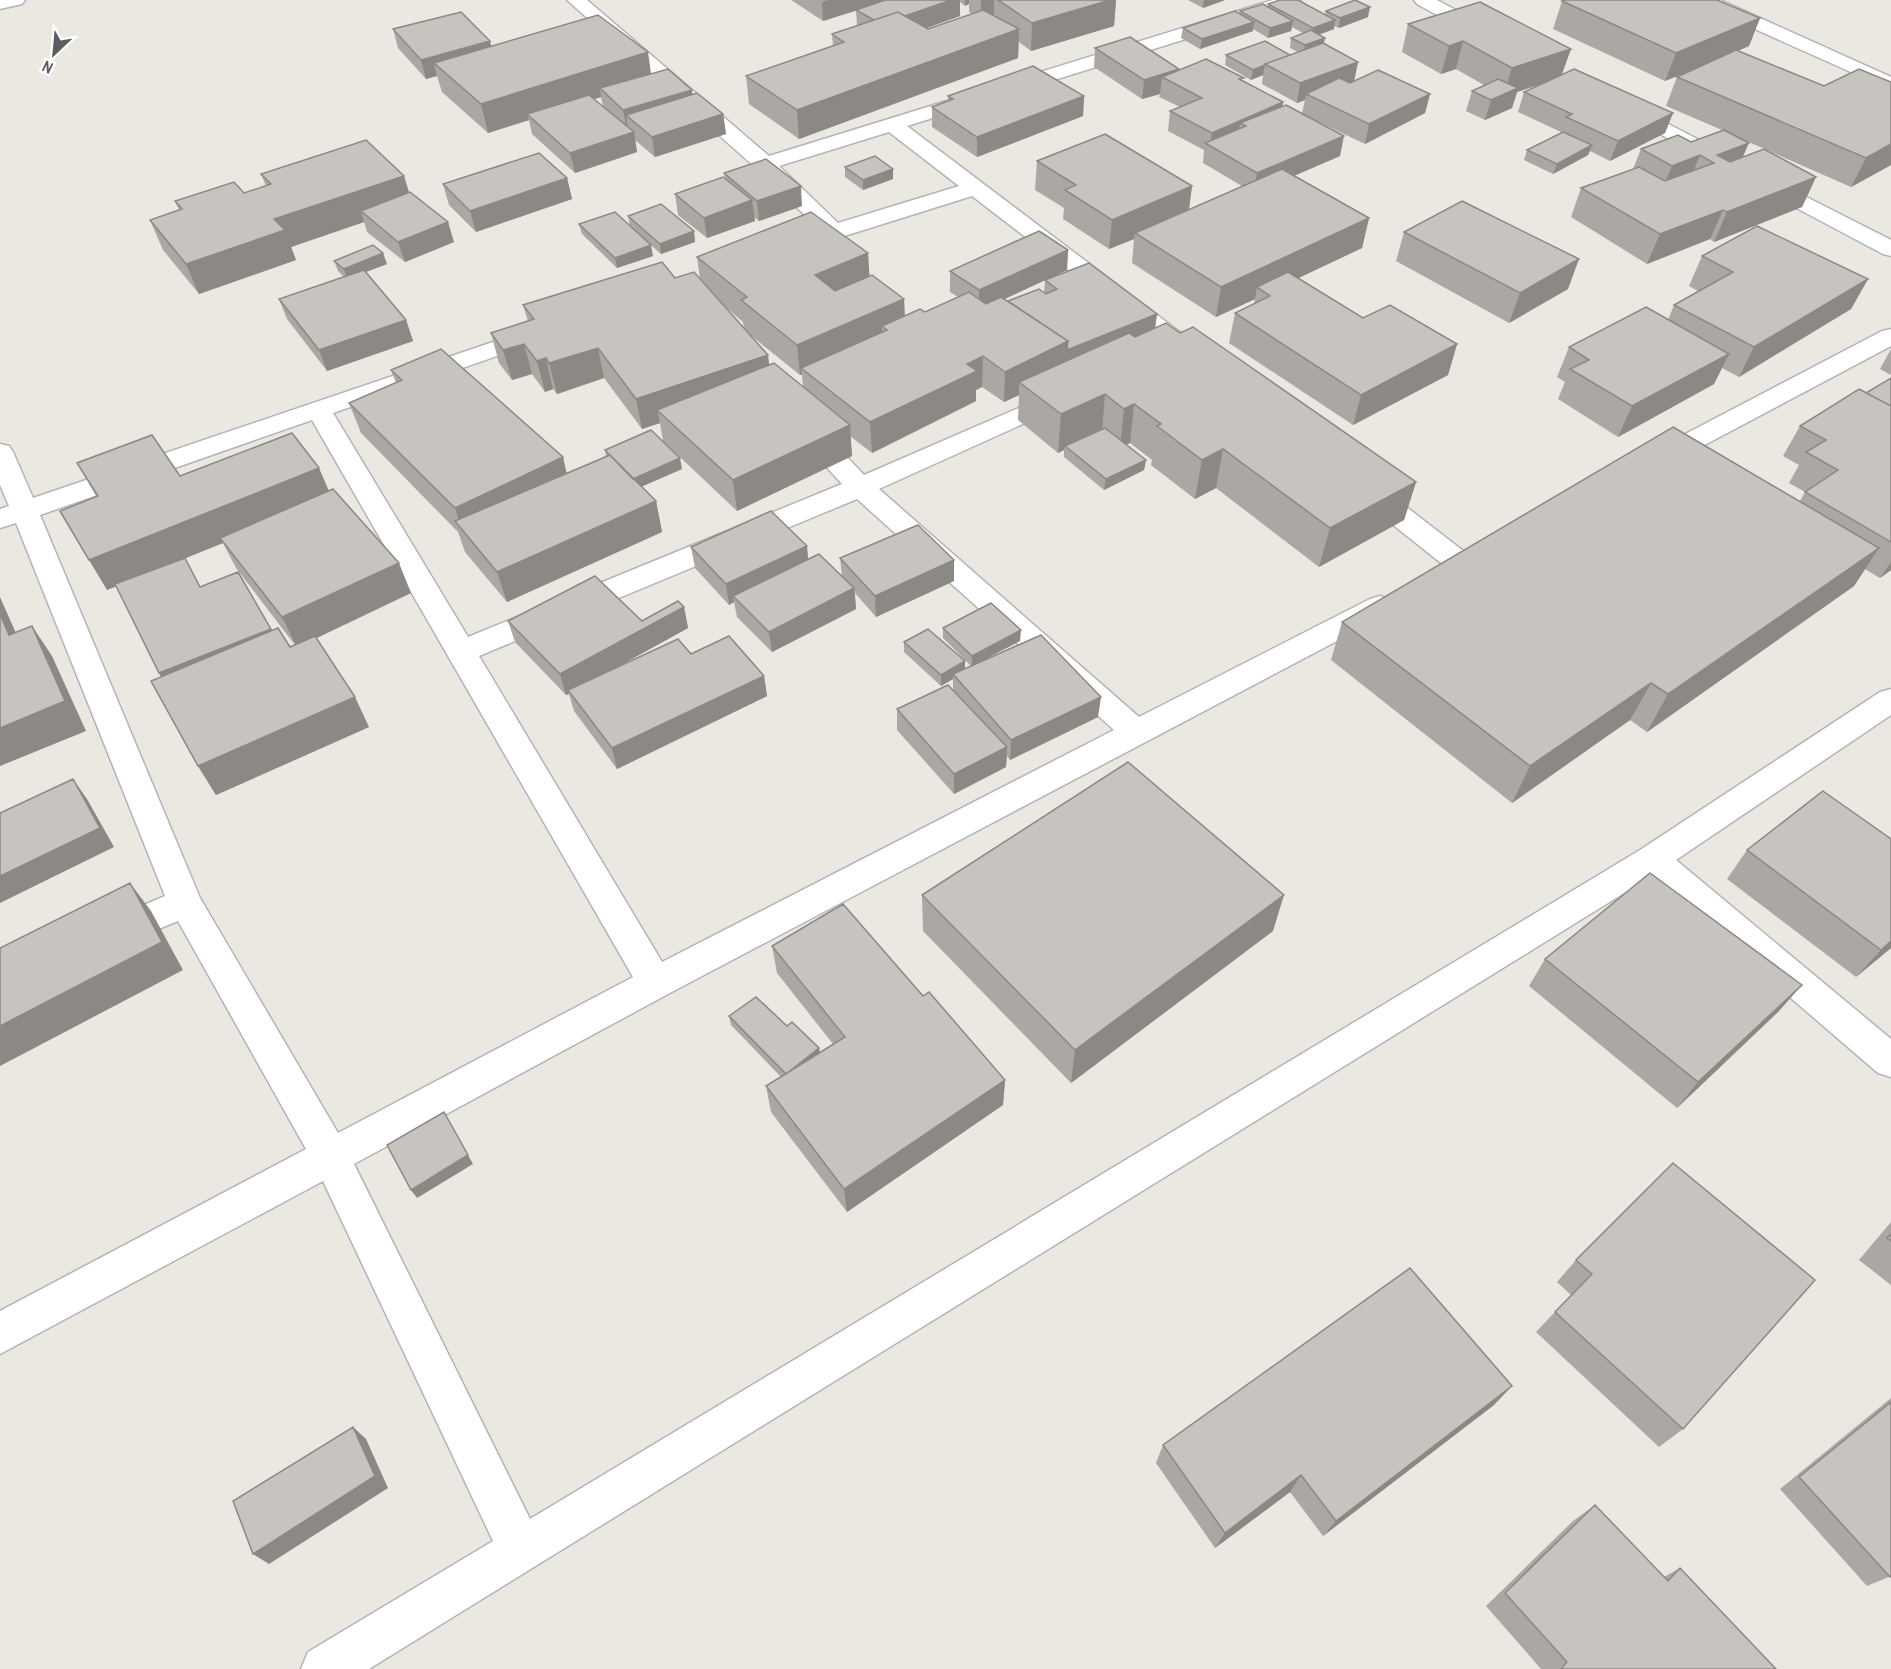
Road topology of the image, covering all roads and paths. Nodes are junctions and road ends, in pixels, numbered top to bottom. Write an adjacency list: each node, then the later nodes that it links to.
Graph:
1 (16, 0): 6 (street)
2 (576, 0): 11 (street)
3 (1292, 0): 10 (street)
4 (1423, 0): 7 (street)
5 (1705, 0): 8 (street)
6 (0, 3)
7 (1506, 44)
8 (1891, 84)
9 (1610, 100): 14 (street)
10 (891, 124): 11 (street); 12 (street)
11 (765, 164): 13 (street)
12 (974, 188): 13 (street); 18 (street)
13 (833, 231): 15 (street)
14 (1891, 249)
15 (769, 254)
16 (563, 326): 20 (street)
17 (1891, 336): 23 (street)
18 (1209, 366)
19 (1084, 387): 25 (street)
20 (319, 410): 26 (street); 27 (street)
21 (795, 417): 25 (street)
22 (0, 452): 26 (street)
23 (1630, 474)
24 (1349, 476): 29 (street)
25 (860, 487): 27 (street); 29 (street)
26 (13, 515): 31 (street)
27 (461, 651): 33 (street)
28 (1891, 700): 30 (street)
29 (1136, 732): 33 (street)
30 (1652, 859): 34 (street); 37 (street)
31 (185, 903): 32 (street); 35 (street)
32 (87, 945)
33 (655, 983): 35 (street)
34 (1891, 1061)
35 (330, 1155): 36 (street); 37 (street)
36 (0, 1333)
37 (520, 1548): 38 (street)
38 (325, 1669)

